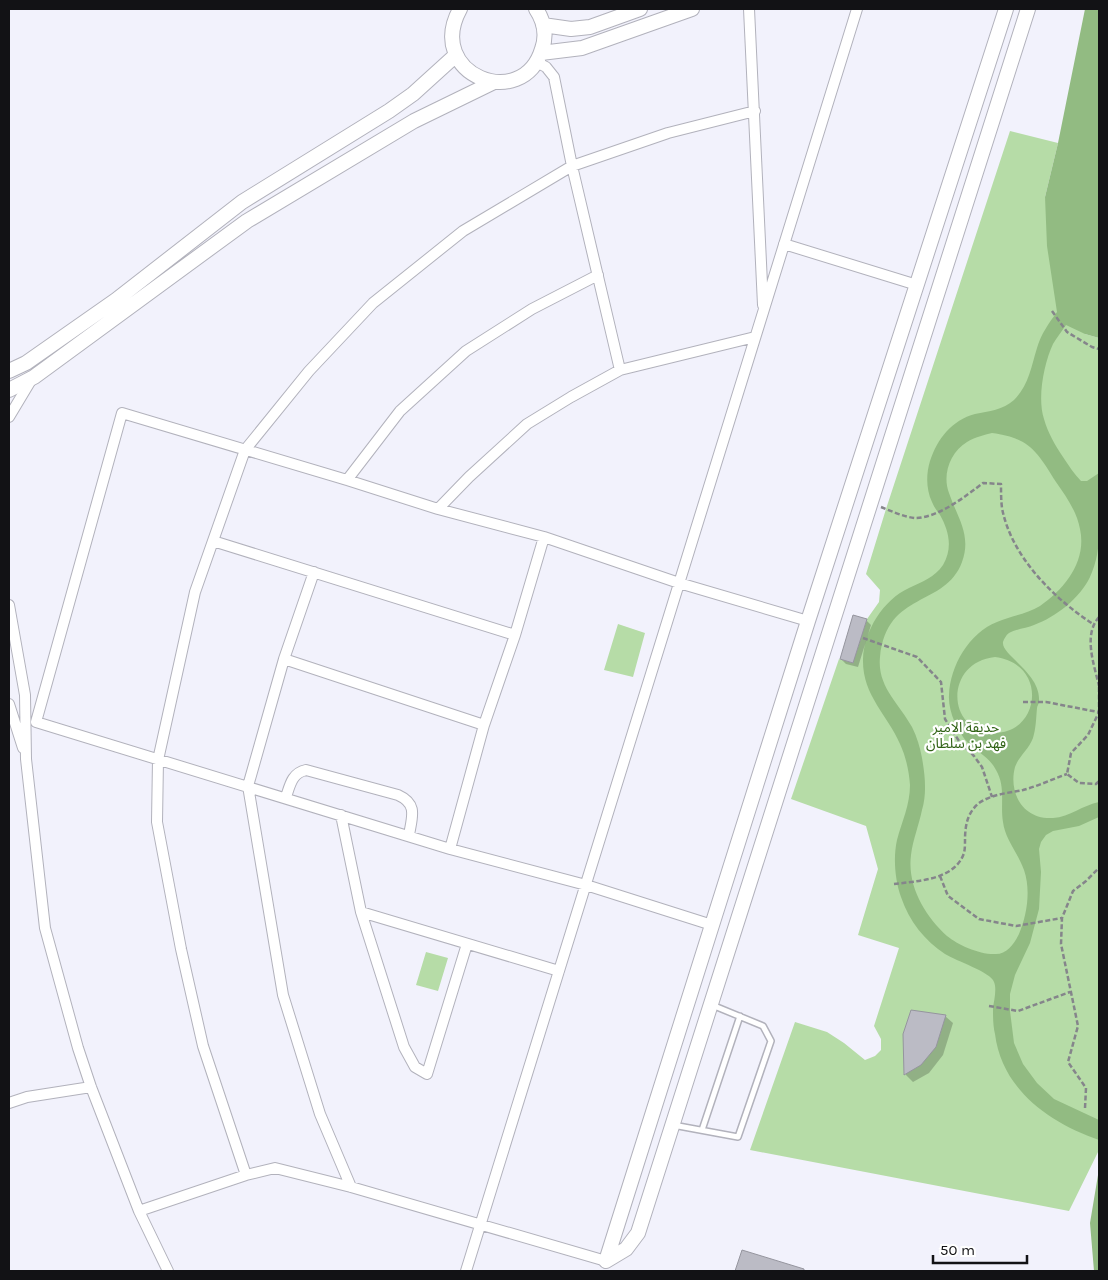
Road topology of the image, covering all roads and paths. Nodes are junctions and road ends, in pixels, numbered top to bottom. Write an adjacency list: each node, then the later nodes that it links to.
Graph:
1 (460, 9): 10 (street)
2 (536, 9): 9 (street)
3 (640, 9): 9 (street)
4 (692, 9): 11 (street)
5 (749, 9): 13 (street)
6 (857, 9): 15 (street)
7 (1006, 9): 17 (street)
8 (1028, 9): 29 (street)
9 (543, 25): 11 (street)
10 (456, 55): 12 (street); 23 (street)
11 (539, 58): 12 (street); 14 (street)
12 (494, 82): 24 (street)
13 (755, 111): 14 (street); 19 (street)
14 (572, 166): 16 (street); 27 (street)
15 (784, 244): 17 (street); 19 (street)
16 (598, 275): 22 (street); 28 (street)
17 (917, 285): 37 (street)
18 (1052, 310): 21 (path)
19 (763, 312): 20 (street)
20 (755, 337): 22 (street); 34 (street)
21 (1099, 349)
22 (620, 370): 30 (street)
23 (9, 371)
24 (34, 377): 25 (street); 26 (street)
25 (9, 390)
26 (9, 417)
27 (245, 450): 28 (street); 32 (street); 48 (street)
28 (347, 480): 30 (street)
29 (870, 503): 38 (path); 70 (street)
30 (438, 509): 31 (street)
31 (544, 538): 34 (street); 39 (street)
32 (213, 541): 33 (street); 51 (street)
33 (314, 572): 39 (street); 41 (street)
34 (679, 583): 37 (street); 63 (street)
35 (9, 605): 44 (street)
36 (1099, 617): 38 (path)
37 (808, 621): 66 (street)
38 (1093, 624): 42 (path)
39 (515, 634): 49 (street)
40 (864, 638): 55 (path)
41 (284, 659): 49 (street); 54 (street)
42 (1099, 686): 46 (path)
43 (1023, 702): 46 (path)
44 (25, 704): 45 (street); 47 (street)
45 (9, 705): 50 (street)
46 (1098, 712): 52 (path)
47 (25, 719): 48 (street); 50 (street)
48 (36, 722): 51 (street)
49 (484, 724): 59 (street)
50 (26, 759): 73 (street)
51 (158, 760): 54 (street); 80 (street)
52 (1067, 774): 53 (path); 55 (path)
53 (1099, 781)
54 (248, 786): 56 (street); 81 (street)
55 (994, 796): 61 (path)
56 (286, 797): 57 (street); 58 (street)
57 (341, 815): 58 (street); 64 (street)
58 (409, 835): 59 (street)
59 (450, 848): 63 (street)
60 (1099, 868): 65 (path)
61 (940, 876): 62 (path); 65 (path)
62 (894, 884)
63 (586, 885): 66 (street); 68 (street)
64 (361, 912): 67 (street); 67 (street)
65 (1062, 918): 69 (path)
66 (712, 925): 74 (street)
67 (467, 944): 68 (street)
68 (559, 972): 83 (street)
69 (1070, 992): 71 (path); 77 (path)
70 (711, 1005): 72 (lane); 76 (street)
71 (989, 1006)
72 (740, 1016): 79 (lane); 79 (lane)
73 (91, 1088): 75 (street); 82 (street)
74 (657, 1100): 76 (street); 84 (street)
75 (9, 1102)
76 (679, 1107): 78 (street)
77 (1085, 1108)
78 (673, 1125): 79 (lane); 85 (street)
79 (702, 1130)
80 (246, 1175): 81 (street); 82 (street)
81 (351, 1188): 83 (street)
82 (139, 1211): 87 (street)
83 (480, 1225): 86 (street); 88 (street)
84 (616, 1233): 85 (street); 86 (street)
85 (633, 1240): 86 (street)
86 (606, 1261)
87 (168, 1271)
88 (466, 1271)

